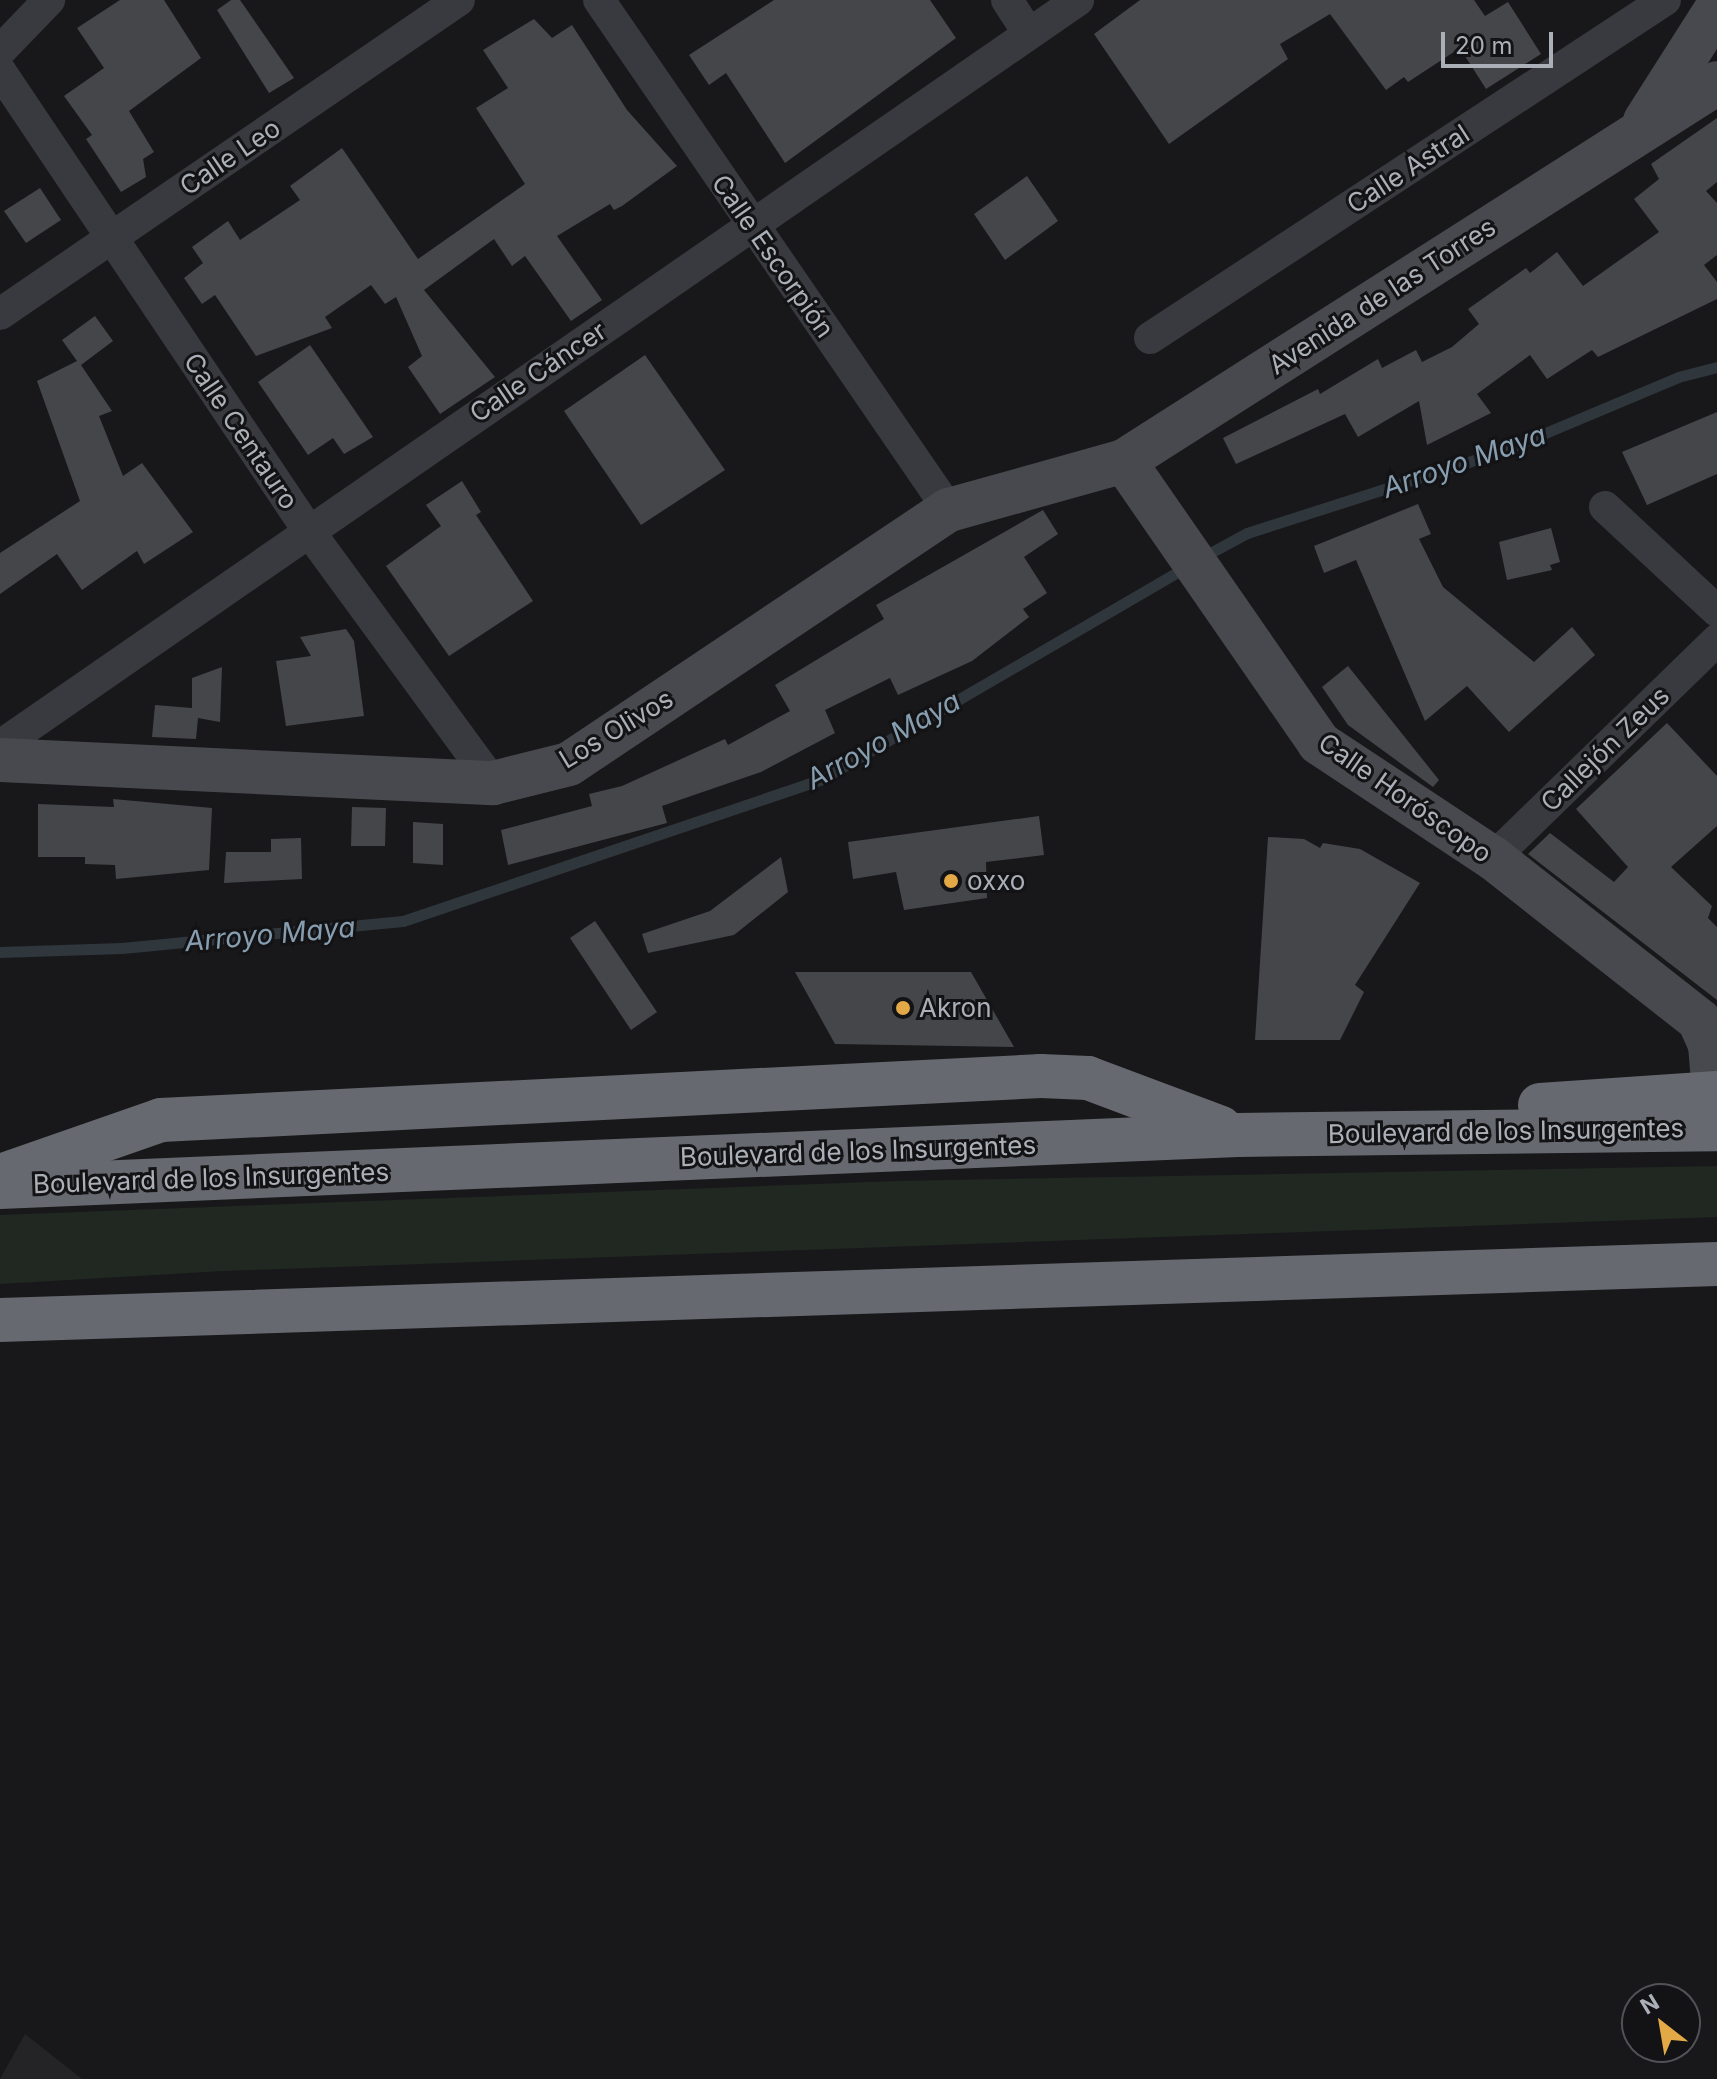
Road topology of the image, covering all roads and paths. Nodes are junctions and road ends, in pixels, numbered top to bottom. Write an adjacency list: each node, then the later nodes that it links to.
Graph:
1 (49, 0): 9 (street)
2 (459, 0): 14 (street, Calle Leo)
3 (599, 0): 13 (street, Calle Escorpión)
4 (1007, 0): 8 (street)
5 (1078, 0): 8 (street, Calle Cáncer)
6 (1665, 0): 16 (street, Calle Astral)
7 (1717, 8): 12 (street, Avenida de las Torres)
8 (1029, 34): 13 (street, Calle Cáncer)
9 (0, 51)
10 (0, 71): 14 (street, Calle Centauro)
11 (1717, 83): 12 (street, Avenida de las Torres)
12 (1639, 131): 17 (street, Avenida de las Torres)
13 (752, 227): 19 (street, Calle Escorpión); 20 (street, Calle Cáncer)
14 (110, 239): 15 (street, Calle Leo); 20 (street, Calle Centauro)
15 (0, 314)
16 (1150, 338)
17 (1124, 461): 19 (street, Los Olivos); 26 (street, Calle Horóscopo)
18 (1605, 507): 21 (street)
19 (949, 510): 25 (street, Los Olivos)
20 (308, 530): 23 (street, Calle Cáncer); 25 (street, Calle Centauro)
21 (1717, 611)
22 (1717, 640): 26 (street, Callejón Zeus)
23 (0, 746)
24 (0, 760): 25 (street, Los Olivos)
25 (493, 783)
26 (1493, 858): 27 (street, Calle Horóscopo)
27 (1708, 1013): 28 (street, Calle Horóscopo)
28 (1716, 1105): 29 (highway, Boulevard de los Insurgentes)
29 (1238, 1135): 30 (highway); 31 (highway, Boulevard de los Insurgentes)
30 (0, 1177)
31 (0, 1187)
32 (1717, 1264): 33 (highway)
33 (1314, 1277): 34 (highway); 35 (highway)
34 (1717, 1294)
35 (0, 1320)

